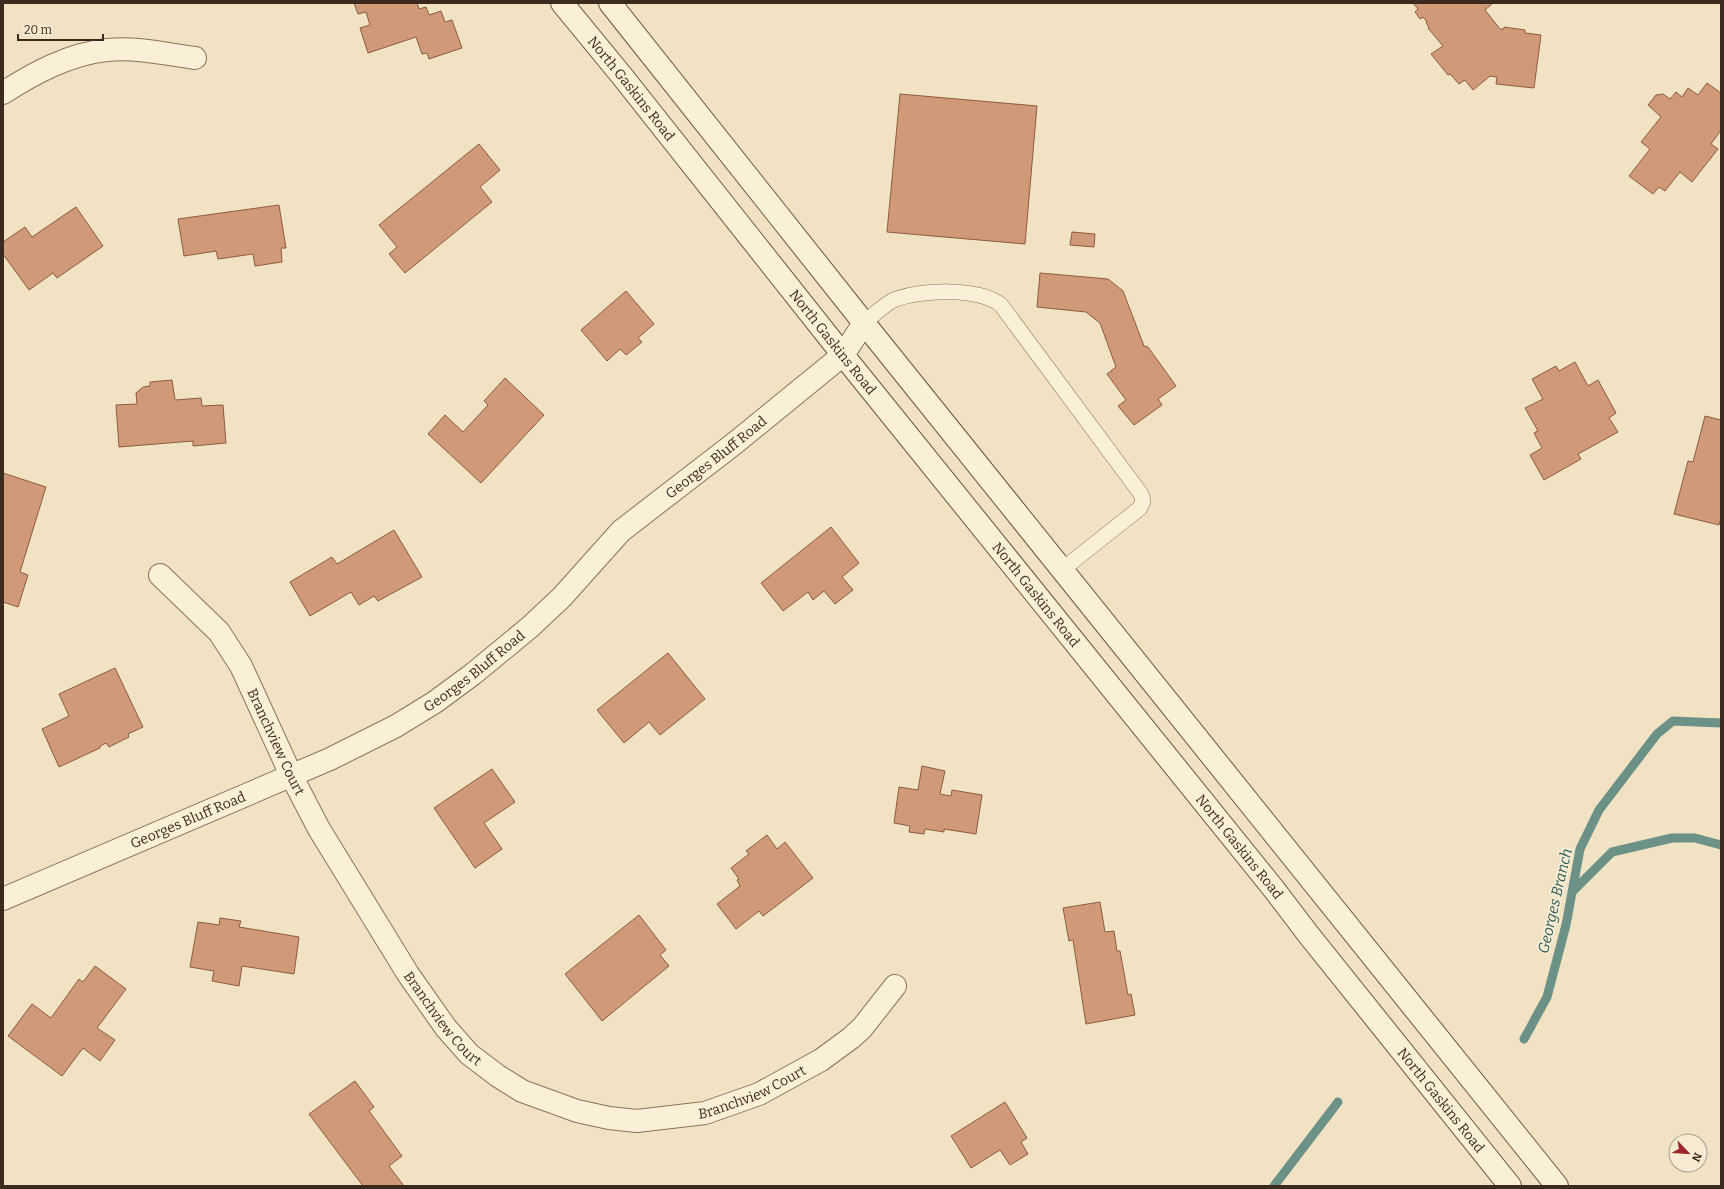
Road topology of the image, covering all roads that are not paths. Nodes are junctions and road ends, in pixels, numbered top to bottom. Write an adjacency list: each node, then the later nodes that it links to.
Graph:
1 (562, 3): 6 (main road, North Gaskins Road)
2 (610, 3): 5 (main road)
3 (195, 58): 4 (main road)
4 (3, 93)
5 (864, 323): 6 (main road, Georges Bluff Road); 7 (main road); 7 (lane)
6 (843, 355): 9 (main road, Georges Bluff Road); 12 (main road, North Gaskins Road)
7 (1063, 570): 13 (main road)
8 (160, 575): 9 (main road, Branchview Court)
9 (291, 775): 10 (main road, Georges Bluff Road); 11 (main road, Branchview Court)
10 (3, 899)
11 (895, 986)
12 (1510, 1186)
13 (1556, 1186)

